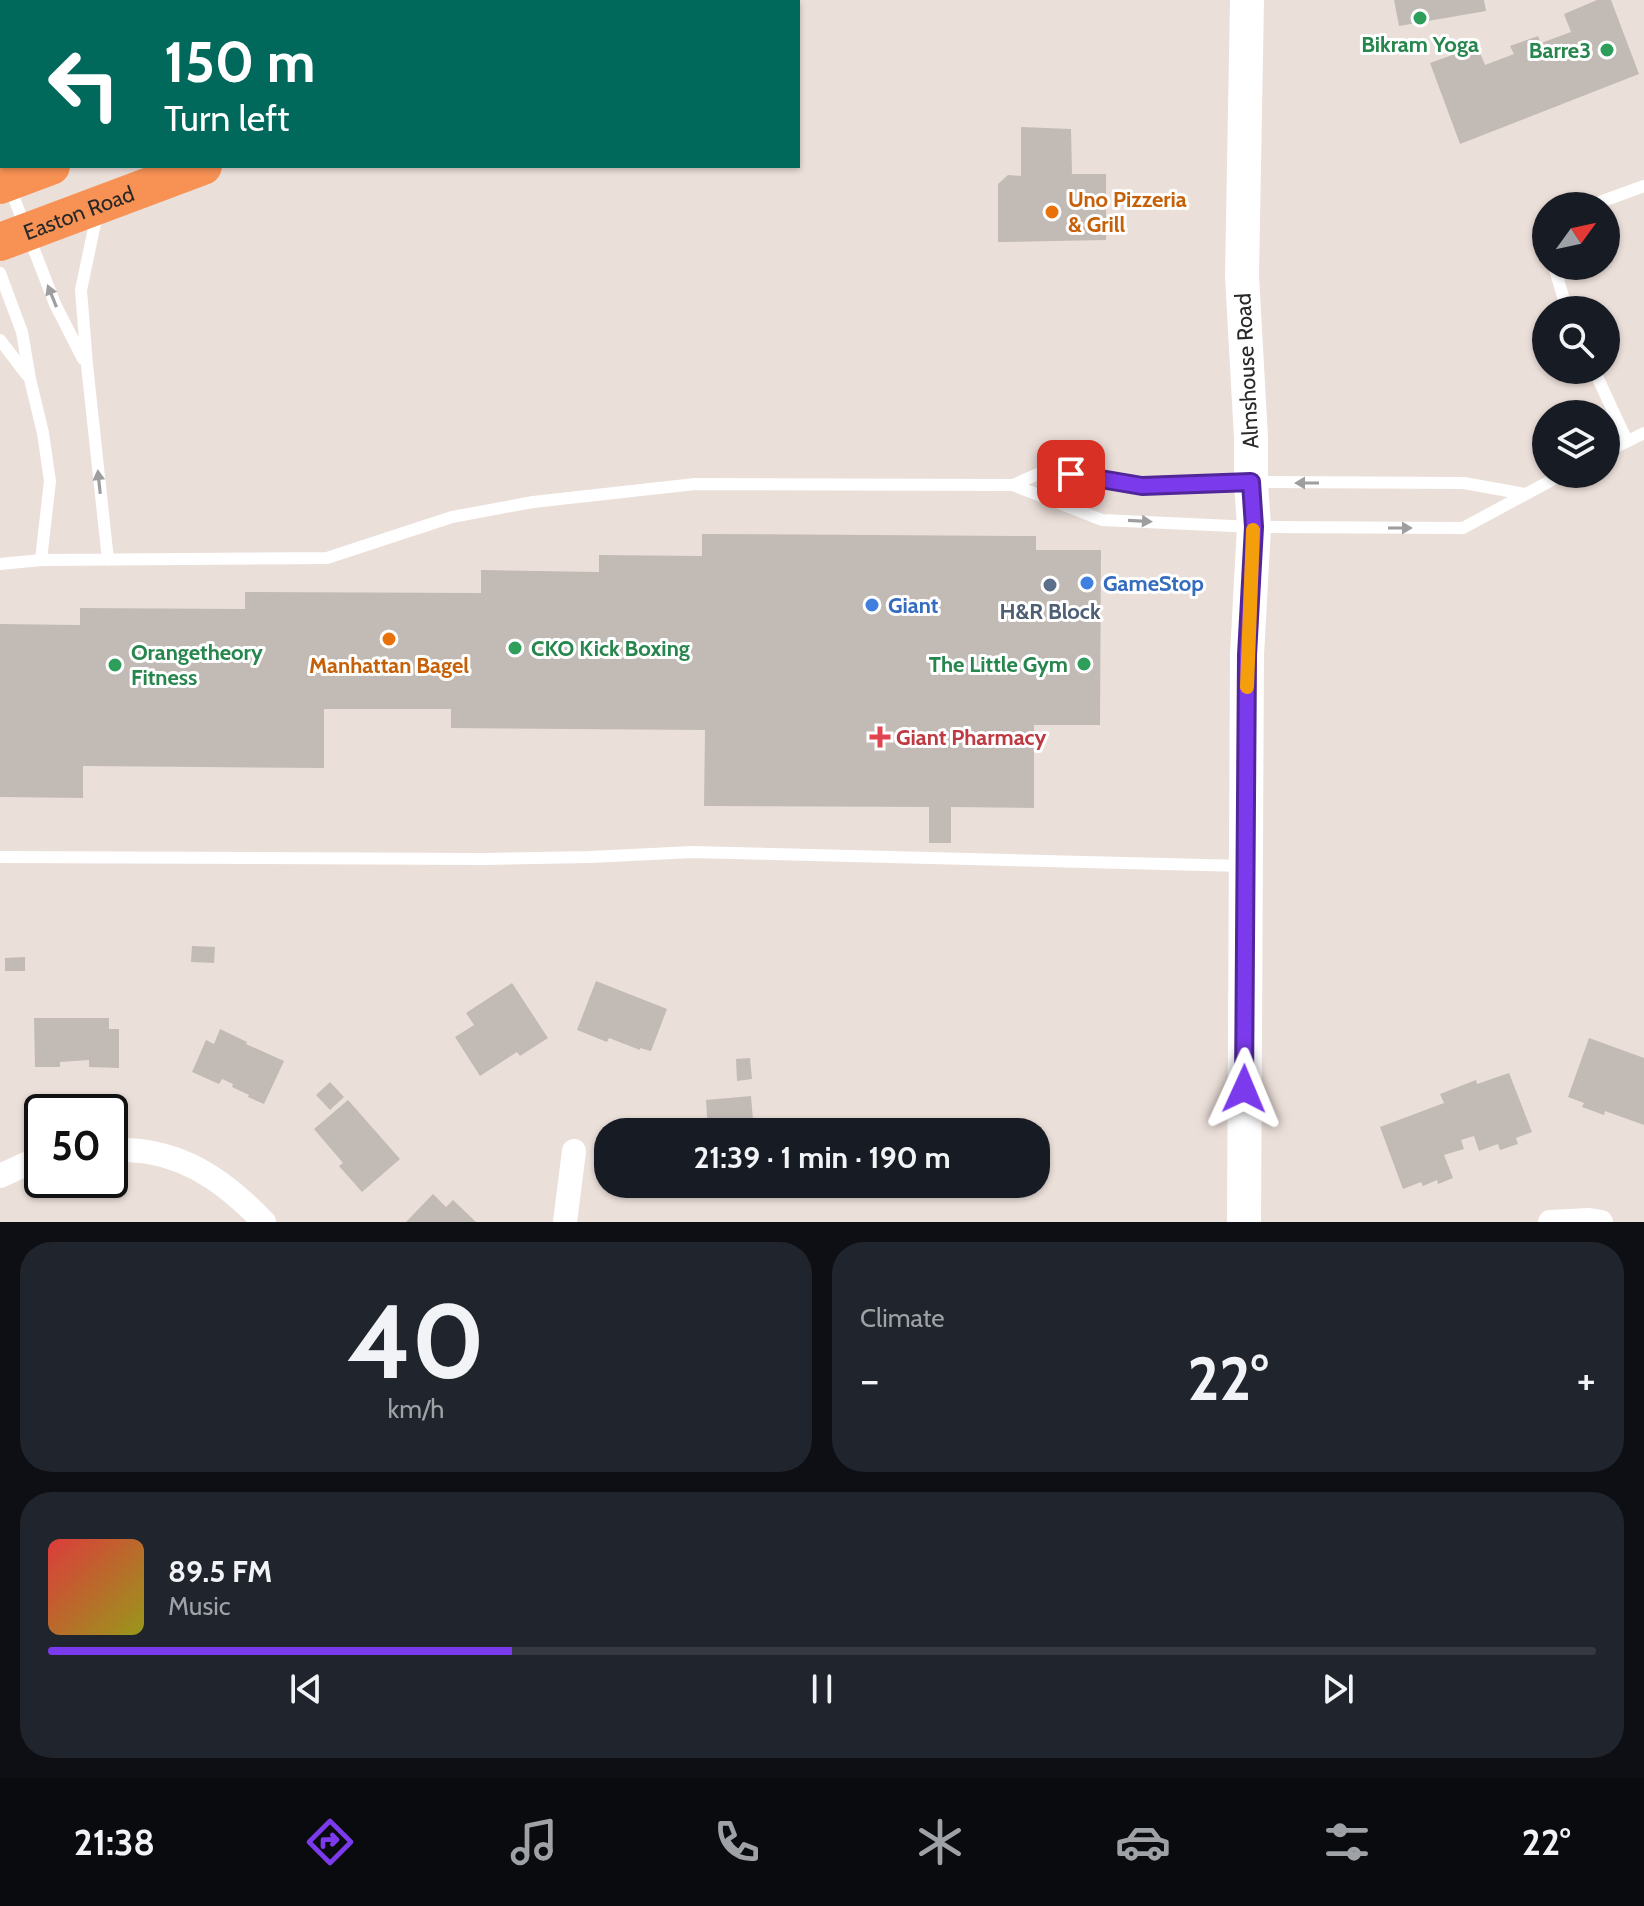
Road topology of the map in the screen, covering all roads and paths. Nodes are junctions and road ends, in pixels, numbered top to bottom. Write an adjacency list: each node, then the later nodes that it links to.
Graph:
1 (1247, 0): 17 (main road, Almshouse Road)
2 (42, 168): 4 (highway)
3 (198, 168): 7 (highway, Easton Road)
4 (3, 177): 8 (lane)
5 (1644, 186): 6 (lane)
6 (1620, 195)
7 (99, 205): 8 (highway, Easton Road); 11 (lane)
8 (14, 237): 11 (lane, one-way to 8)
9 (0, 273): 12 (lane)
10 (0, 340): 12 (lane)
11 (87, 365): 23 (lane, one-way to 11)
12 (30, 379): 22 (lane)
13 (1601, 384): 15 (lane)
14 (1644, 433): 15 (lane)
15 (1627, 441): 16 (lane)
16 (1620, 445)
17 (1251, 482): 18 (lane); 20 (lane, one-way to 17); 21 (main road, Almshouse Road)
18 (1013, 485): 21 (lane, one-way to 21); 23 (lane)
19 (1536, 488): 20 (lane)
20 (1525, 494): 21 (lane, one-way to 20)
21 (1254, 527): 26 (main road, Almshouse Road)
22 (41, 560): 23 (lane); 24 (lane)
23 (108, 560)
24 (0, 564)
25 (0, 857): 26 (lane)
26 (1246, 866): 33 (main road, Almshouse Road)
27 (128, 1150): 31 (street)
28 (574, 1151): 32 (street)
29 (24, 1165): 30 (street)
30 (0, 1176)
31 (264, 1222)
32 (565, 1222)
33 (1244, 1222)
34 (1550, 1222): 35 (street)
35 (1601, 1222)

